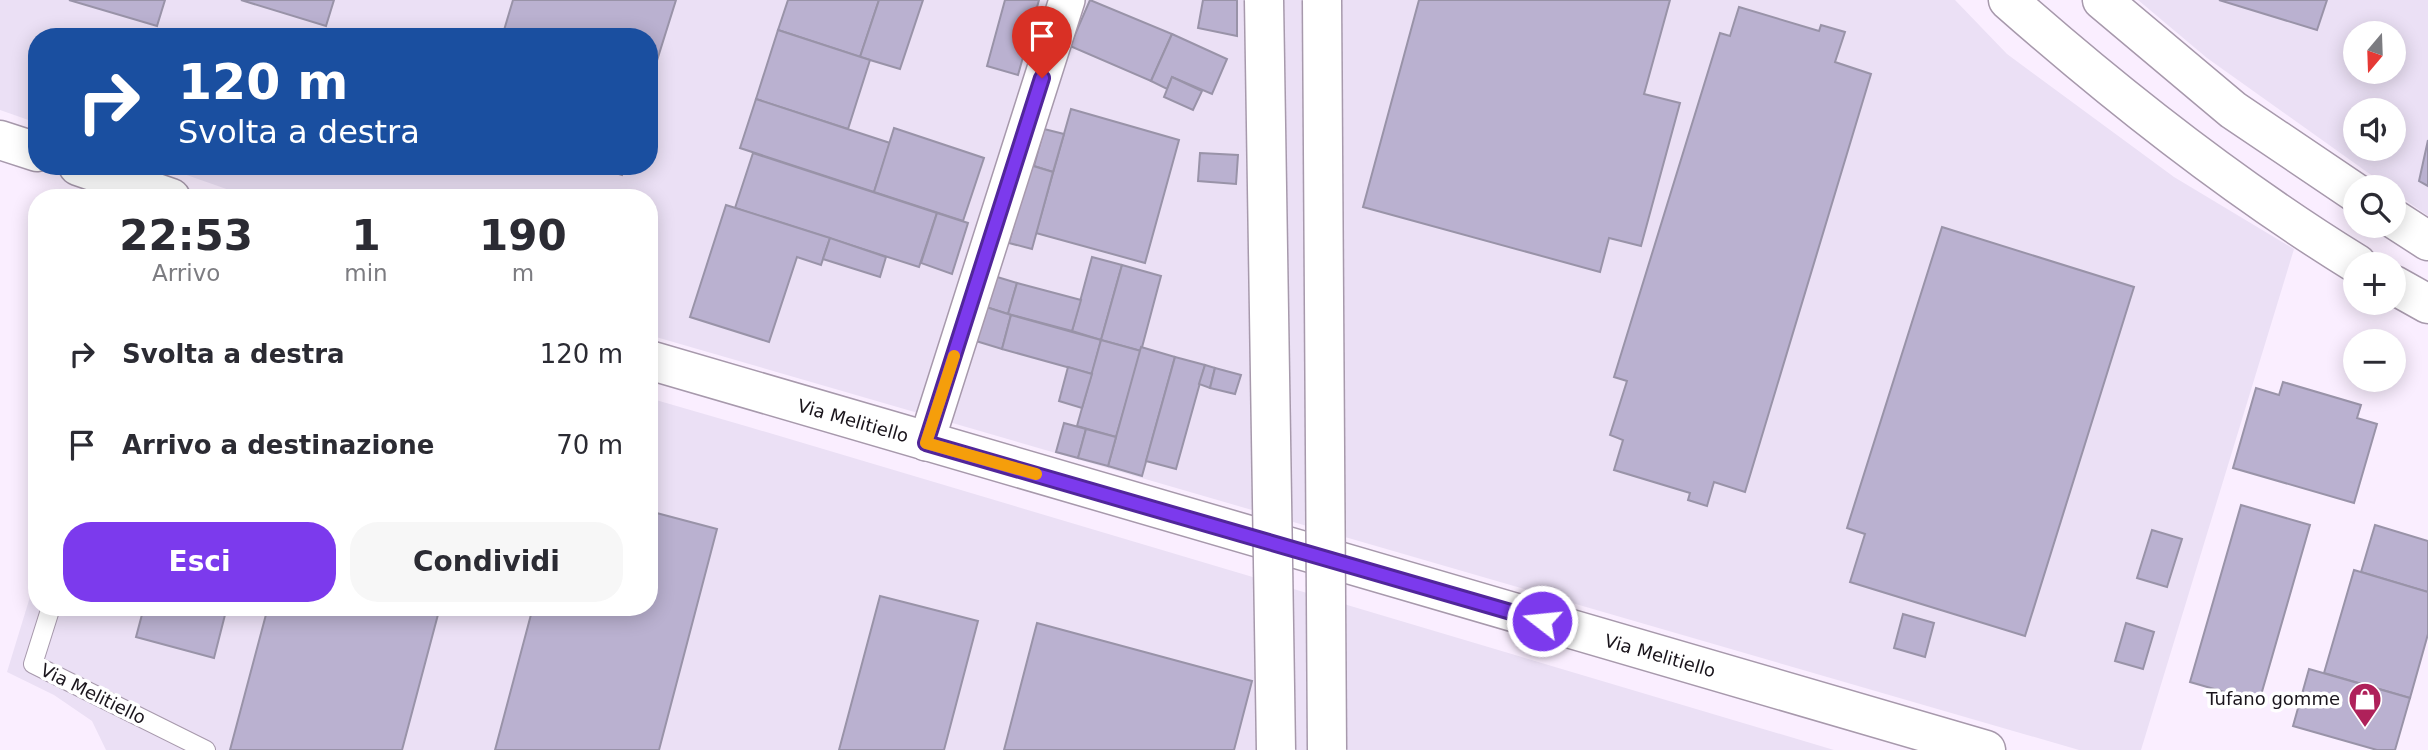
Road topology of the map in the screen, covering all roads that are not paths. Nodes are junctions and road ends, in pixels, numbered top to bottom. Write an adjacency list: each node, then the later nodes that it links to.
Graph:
1 (1067, 0): 17 (street)
2 (1264, 0): 20 (main road, bridge)
3 (1322, 0): 21 (main road, bridge)
4 (2008, 0): 13 (main road)
5 (2102, 0): 9 (main road)
6 (0, 140): 7 (main road)
7 (28, 149)
8 (104, 175): 10 (main road)
9 (2343, 184)
10 (145, 189)
11 (2406, 227): 12 (main road)
12 (2428, 241)
13 (2343, 255)
14 (2406, 292): 15 (main road)
15 (2428, 304)
16 (658, 363): 17 (main road, Via Melitiello)
17 (926, 443): 22 (main road, Via Melitiello)
18 (48, 616): 19 (lane, Via Melitiello)
19 (206, 750)
20 (1276, 750)
21 (1327, 750)
22 (1986, 750)

